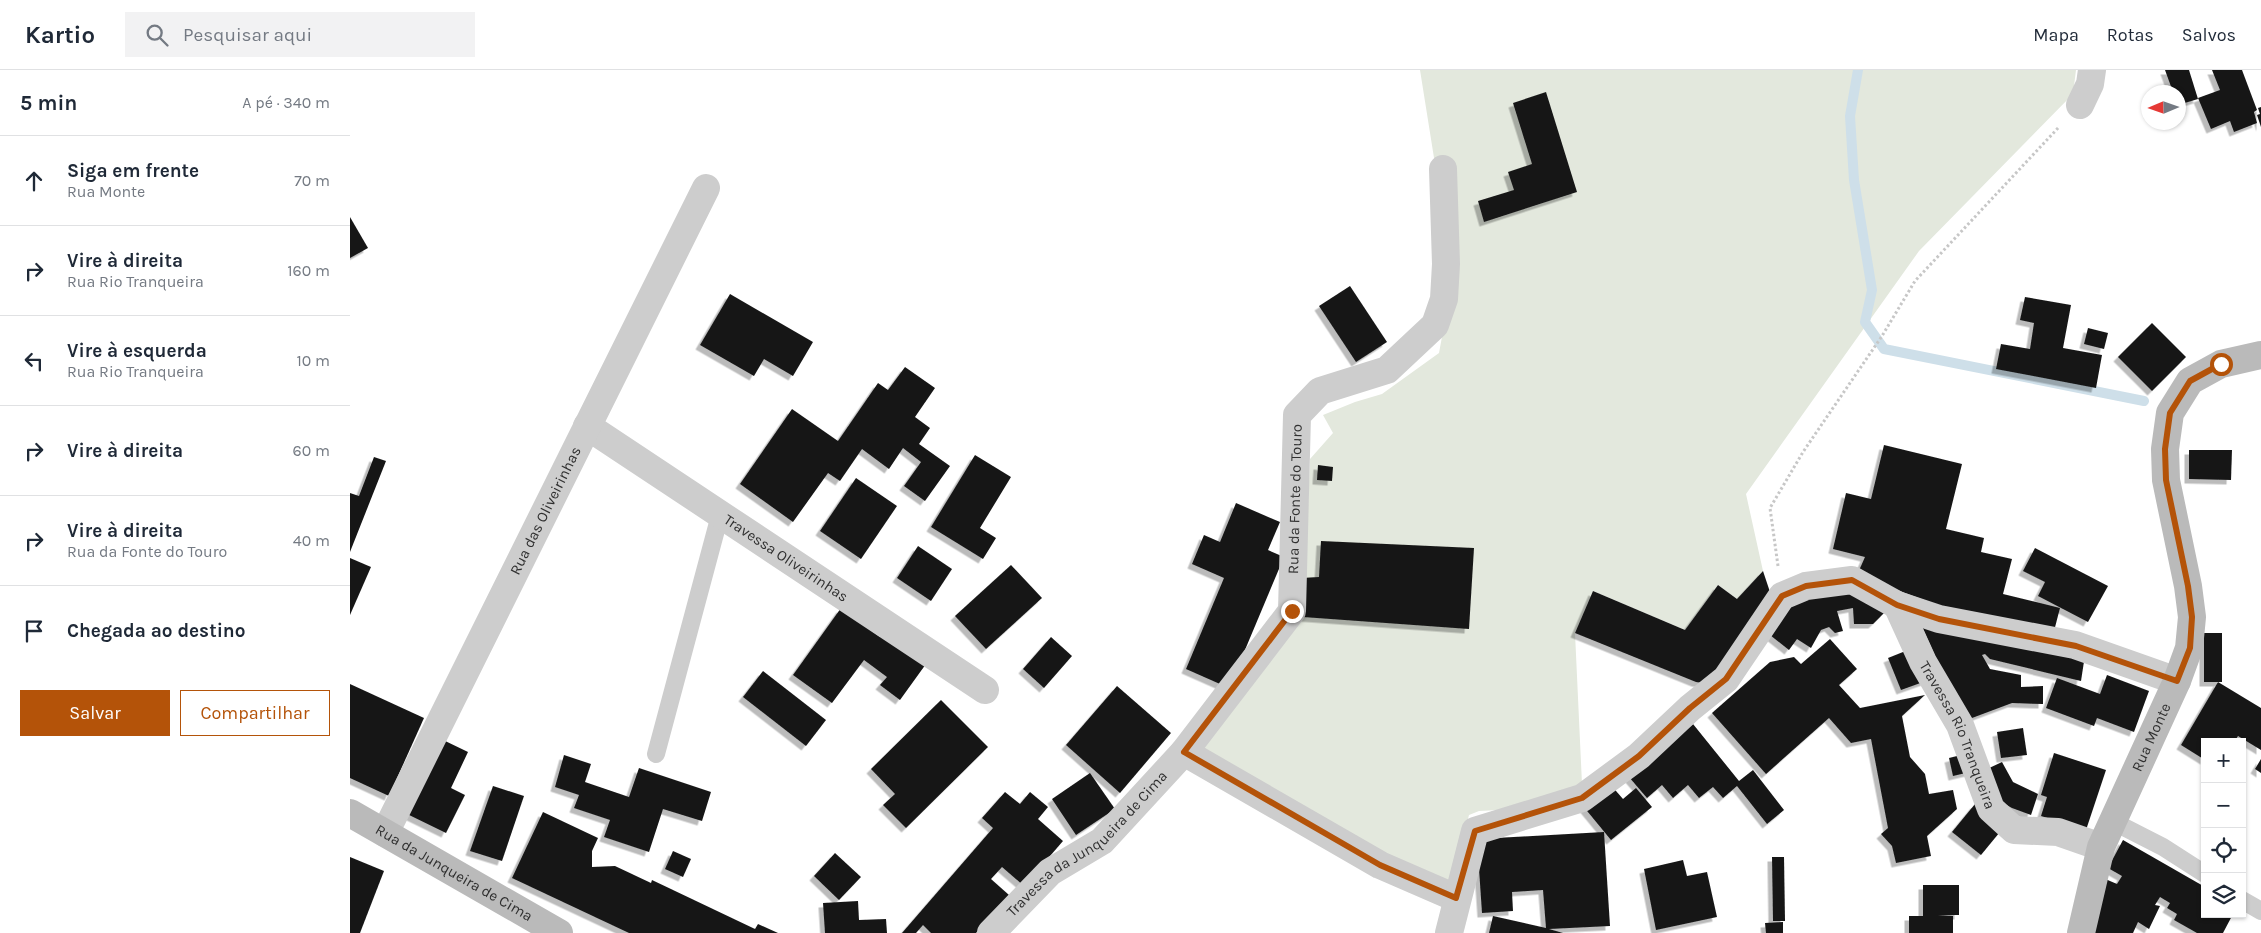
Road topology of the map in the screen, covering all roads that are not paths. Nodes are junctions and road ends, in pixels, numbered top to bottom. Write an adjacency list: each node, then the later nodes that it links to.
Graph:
1 (2092, 70): 2 (street)
2 (2080, 105)
3 (1443, 169): 11 (street, Rua da Fonte do Touro)
4 (706, 188): 6 (street, Rua das Oliveirinhas)
5 (2261, 355): 9 (main road, Rua Monte)
6 (587, 426): 7 (street, Travessa Oliveirinhas); 15 (street, Rua das Oliveirinhas)
7 (720, 515): 10 (street, Travessa Oliveirinhas); 12 (lane)
8 (1897, 605): 9 (street); 16 (street, Travessa Rio Tranqueira); 18 (street)
9 (2177, 681): 14 (main road, Rua Monte)
10 (984, 690)
11 (1184, 752): 18 (street); 22 (street, Travessa da Junqueira de Cima)
12 (656, 754)
13 (350, 813): 15 (main road, Rua da Junqueira de Cima)
14 (2114, 822): 16 (main road, Rua Monte); 17 (lane)
15 (385, 833): 21 (main road, Rua da Junqueira de Cima)
16 (2101, 847): 24 (main road, Rua Monte)
17 (2203, 873)
18 (1456, 898): 23 (street)
19 (2246, 902): 20 (lane)
20 (2261, 911)
21 (559, 933)
22 (991, 933)
23 (1449, 933)
24 (2081, 933)

